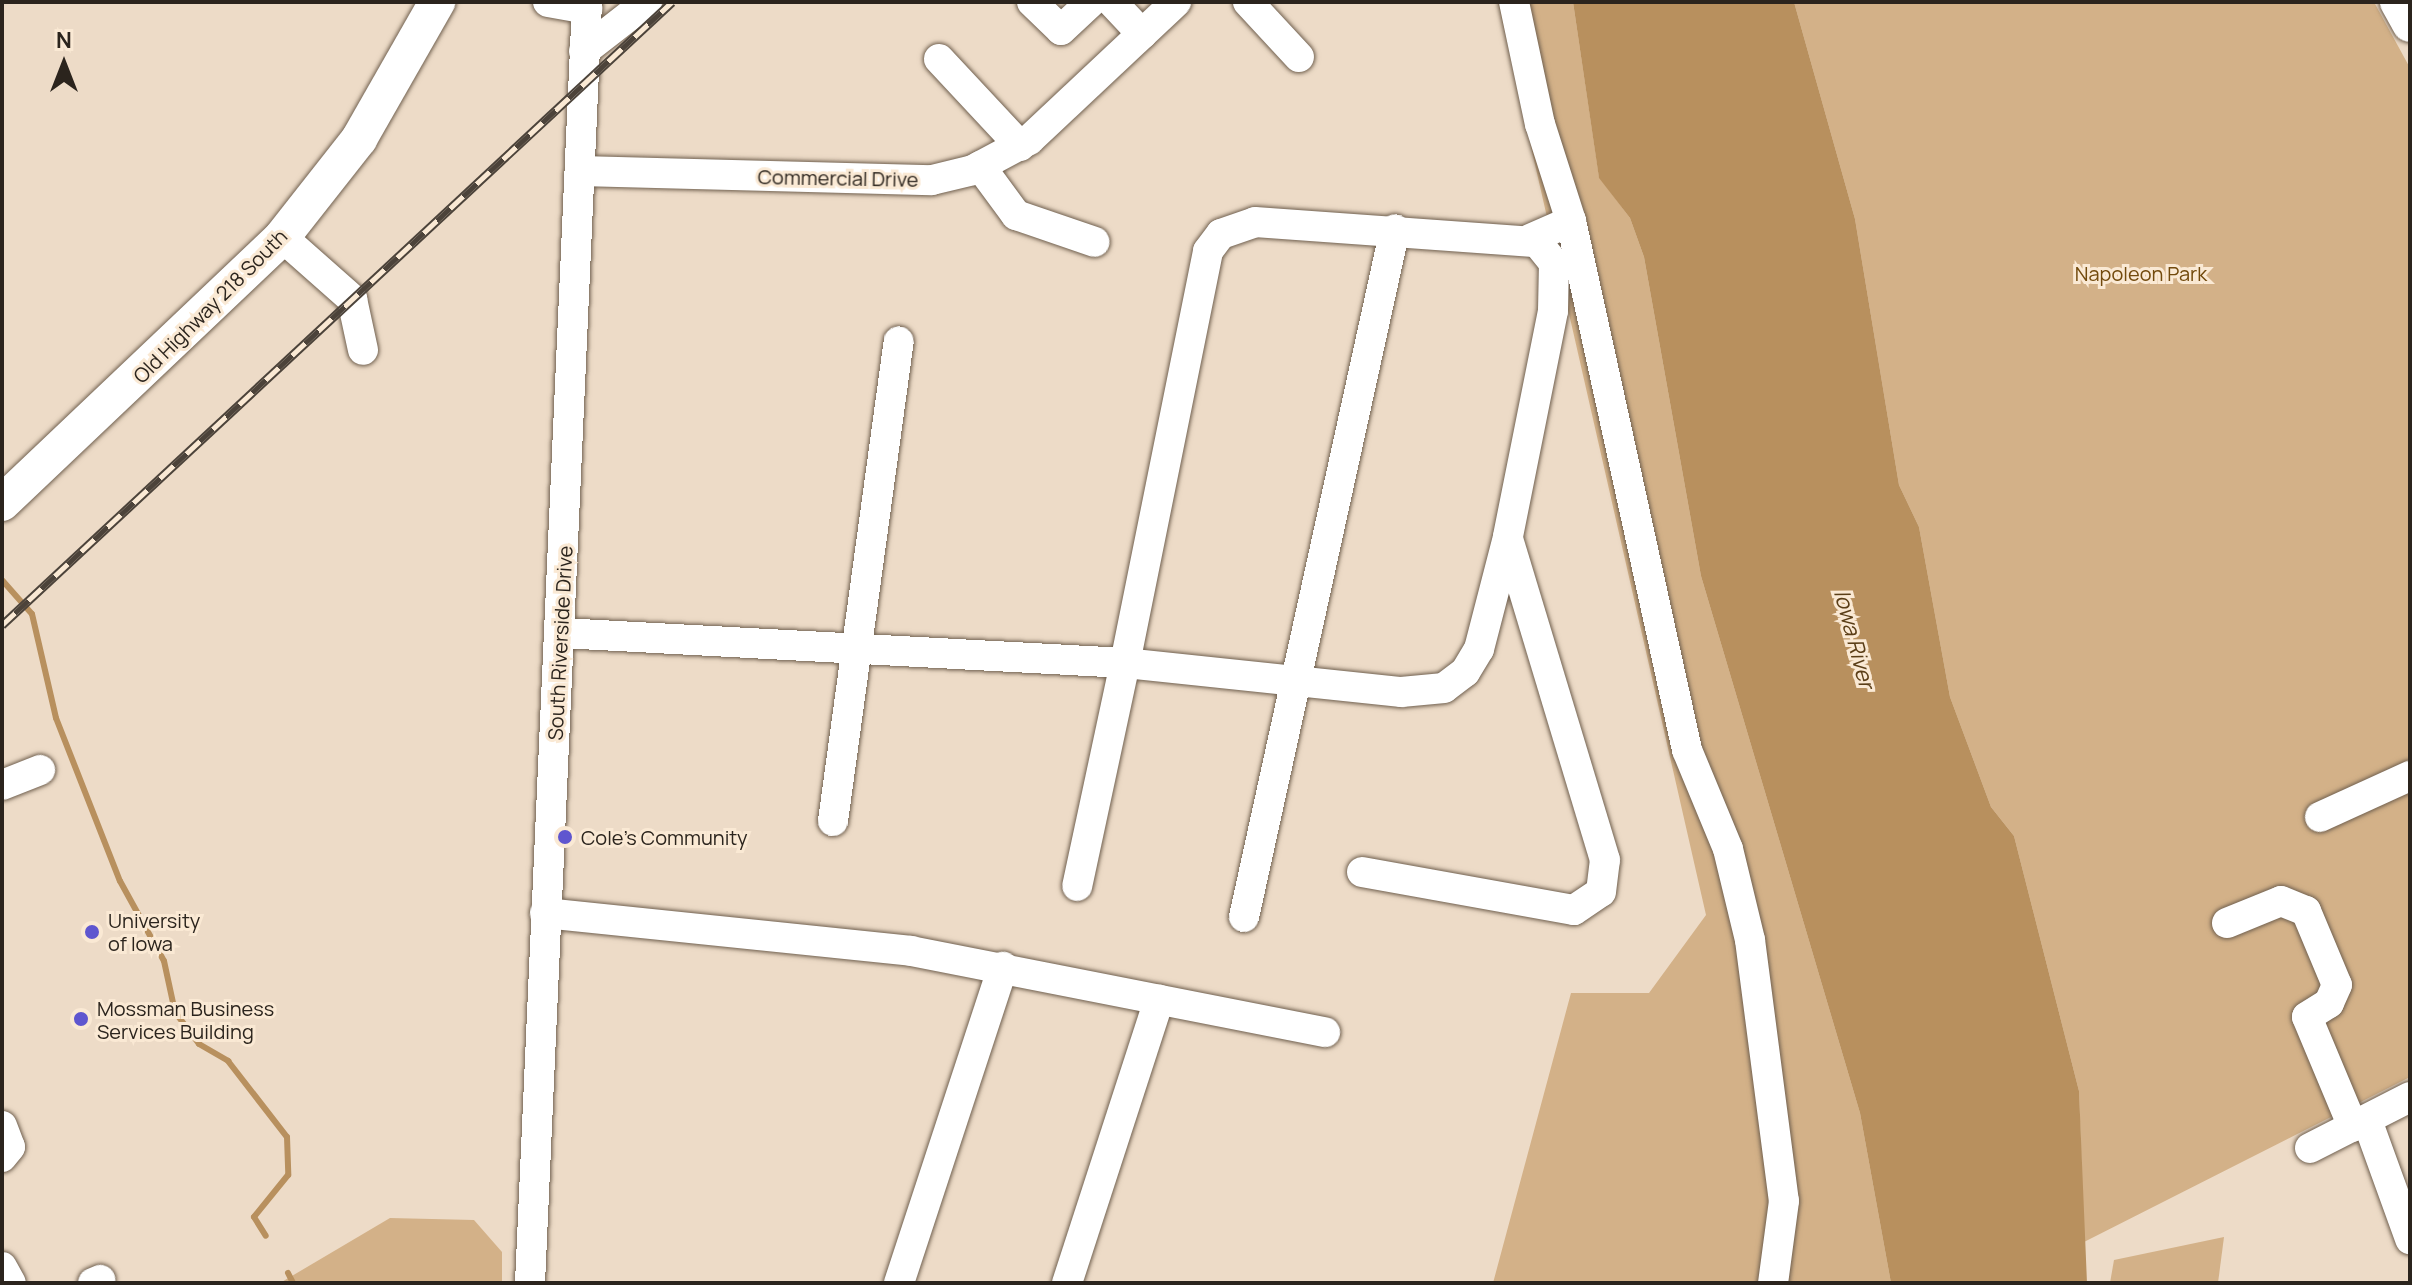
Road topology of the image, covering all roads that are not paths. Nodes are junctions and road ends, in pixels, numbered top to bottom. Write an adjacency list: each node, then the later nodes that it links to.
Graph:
1 (437, 2): 22 (main road, Old Highway 218 South)
2 (548, 2): 11 (street)
3 (647, 2): 14 (street)
4 (1032, 2): 5 (street)
5 (1091, 2)
6 (1112, 2): 13 (street)
7 (1176, 2): 13 (street, Commercial Drive)
8 (1248, 2): 15 (street)
9 (1514, 2): 20 (street)
10 (2398, 2): 12 (main road)
11 (587, 5): 14 (street, South Riverside Drive)
12 (2410, 24)
13 (1142, 34): 17 (street, Commercial Drive)
14 (584, 51): 19 (street, South Riverside Drive)
15 (1299, 57)
16 (939, 59): 17 (street)
17 (1020, 146): 18 (street, Commercial Drive)
18 (980, 166): 19 (street, Commercial Drive); 24 (street)
19 (580, 171): 29 (street, South Riverside Drive)
20 (1571, 221): 23 (street); 57 (street)
21 (1395, 229): 23 (street); 31 (street); 32 (street)
22 (282, 237): 26 (street); 27 (main road, Old Highway 218 South)
23 (1530, 239): 28 (street)
24 (1095, 242)
25 (899, 342): 30 (street)
26 (363, 350)
27 (2, 503)
28 (1508, 537): 32 (street); 38 (street)
29 (561, 633): 30 (street); 40 (street, South Riverside Drive)
30 (857, 649): 31 (street); 37 (street)
31 (1125, 663): 32 (street); 39 (street)
32 (1297, 680): 41 (street)
33 (40, 770): 35 (street)
34 (2410, 776): 36 (street)
35 (2, 785)
36 (2320, 817)
37 (833, 821)
38 (1362, 872)
39 (1077, 886)
40 (545, 913): 43 (street); 54 (street, South Riverside Drive)
41 (1244, 917)
42 (2227, 923): 47 (street)
43 (1003, 967): 44 (street); 55 (street)
44 (1159, 1000): 45 (street); 56 (street)
45 (1325, 1032)
46 (2410, 1097): 47 (street)
47 (2360, 1123): 49 (street); 51 (street)
48 (2, 1126): 50 (street)
49 (2310, 1148)
50 (2, 1157)
51 (2410, 1239)
52 (2, 1267): 53 (street)
53 (11, 1283)
54 (530, 1283)
55 (899, 1283)
56 (1067, 1283)
57 (1773, 1283)

